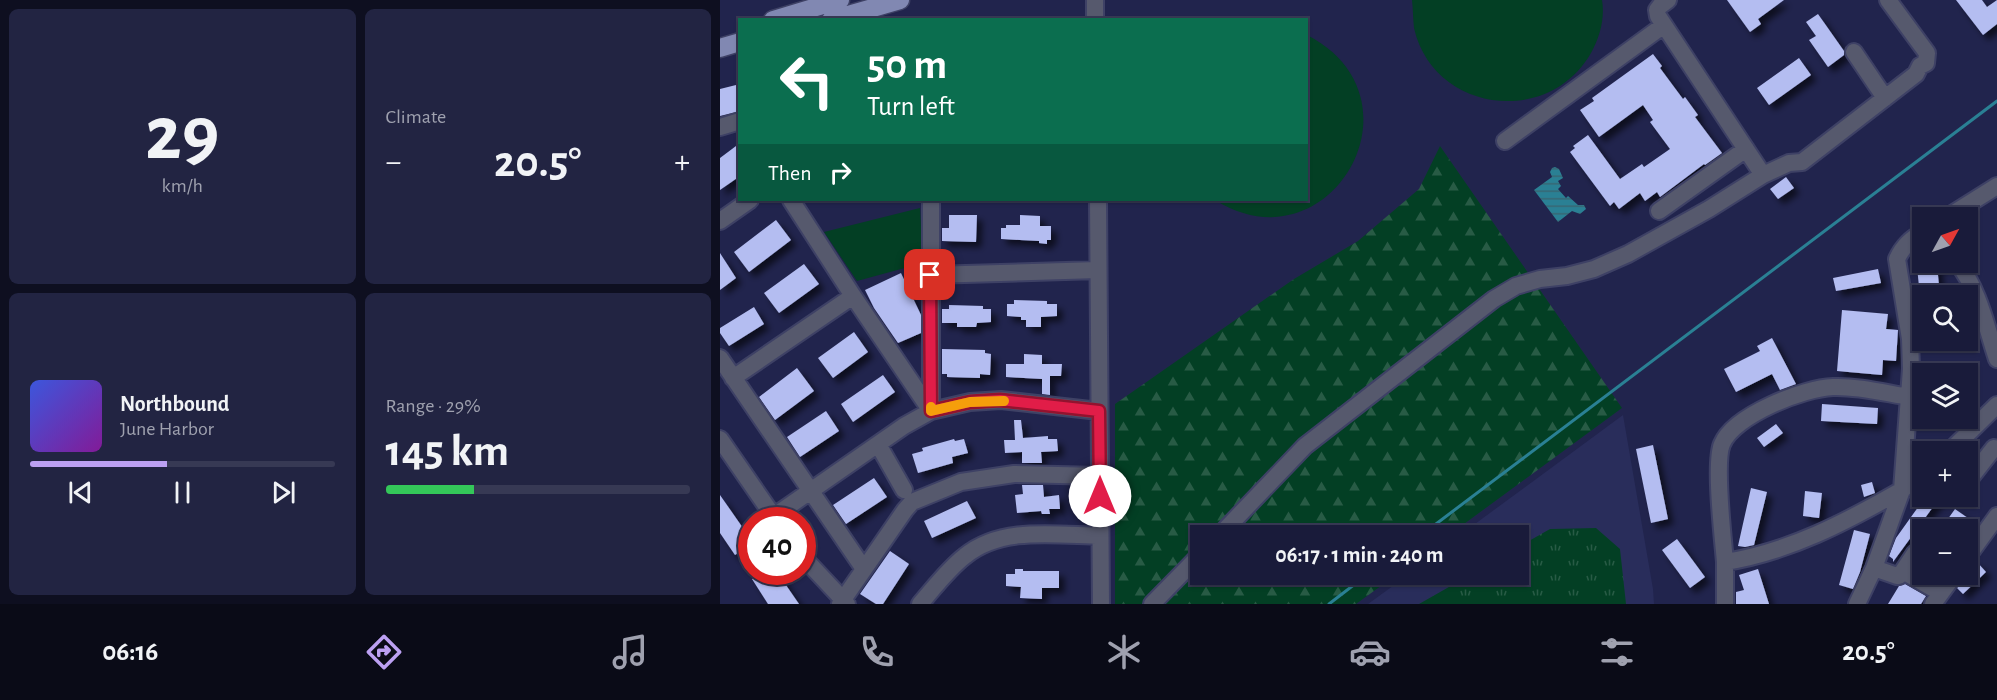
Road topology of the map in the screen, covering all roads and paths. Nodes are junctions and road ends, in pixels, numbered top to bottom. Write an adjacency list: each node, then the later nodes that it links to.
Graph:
1 (840, 0): 6 (main road)
2 (900, 0): 7 (main road)
3 (1095, 0): 8 (street)
4 (1668, 0): 9 (street)
5 (1888, 0): 15 (street)
6 (780, 18)
7 (838, 18)
8 (1095, 18)
9 (1659, 29): 18 (street); 19 (street)
10 (738, 30): 11 (main road)
11 (720, 35)
12 (738, 43): 13 (main road)
13 (720, 48)
14 (1854, 52): 15 (street)
15 (1882, 94): 20 (street)
16 (738, 122): 17 (street)
17 (720, 127)
18 (1505, 141)
19 (1741, 152): 20 (street); 27 (street)
20 (1763, 175): 57 (street)
21 (1997, 186): 26 (street)
22 (749, 201): 28 (street)
23 (792, 201): 33 (street)
24 (930, 201): 32 (street)
25 (1098, 201): 30 (street)
26 (1964, 207)
27 (1659, 212)
28 (720, 221)
29 (1912, 239): 37 (street)
30 (1098, 270): 32 (street); 40 (street)
31 (1966, 273): 35 (street)
32 (930, 275): 39 (street)
33 (853, 296): 36 (street); 39 (street)
34 (720, 358): 36 (street)
35 (1997, 359)
36 (733, 378): 53 (street)
37 (1910, 397): 52 (street); 61 (street)
38 (1997, 405): 41 (street)
39 (931, 411): 40 (street); 46 (street)
40 (1099, 411): 49 (street)
41 (1978, 424)
42 (1978, 428): 47 (street)
43 (1973, 429): 45 (street)
44 (720, 439): 54 (street)
45 (1960, 441)
46 (879, 446): 51 (street); 53 (street)
47 (1995, 449): 48 (street)
48 (1978, 469)
49 (1100, 476): 58 (street); 64 (street)
50 (1912, 482): 52 (street)
51 (904, 490)
52 (1902, 490): 61 (street); 63 (street)
53 (812, 491): 55 (street); 64 (street)
54 (767, 507)
55 (791, 507)
56 (1997, 516): 59 (street)
57 (1230, 525)
58 (1100, 536): 70 (street); 71 (street)
59 (1978, 542)
60 (1912, 558): 65 (street)
61 (1725, 562): 73 (street)
62 (1190, 565): 72 (street)
63 (1874, 568): 65 (street); 74 (street)
64 (864, 569): 69 (street)
65 (1903, 571): 68 (street)
66 (816, 572): 69 (street)
67 (1947, 585): 68 (street)
68 (1937, 598)
69 (844, 603)
70 (920, 604)
71 (1101, 604)
72 (1152, 604)
73 (1725, 604)
74 (1857, 604)

